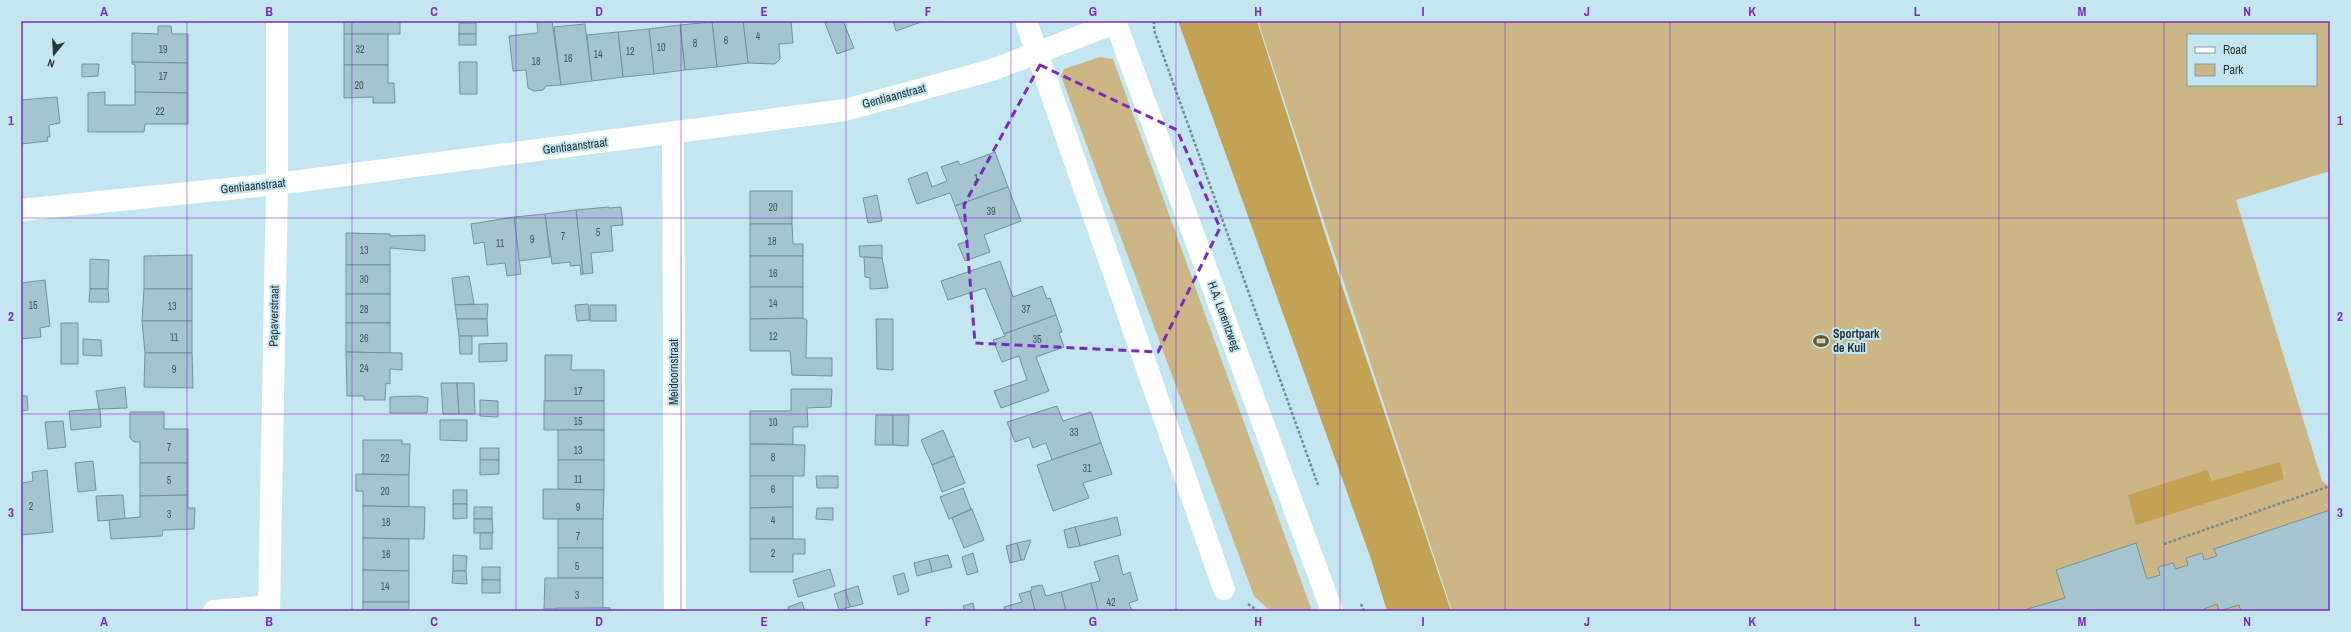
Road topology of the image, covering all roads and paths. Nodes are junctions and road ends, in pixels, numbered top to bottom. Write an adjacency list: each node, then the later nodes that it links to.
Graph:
1 (277, 21): 7 (street, Papaverstraat)
2 (1026, 21): 5 (street)
3 (1154, 21): 10 (path)
4 (1115, 22): 5 (street, Gentiaanstraat); 17 (street, H.A. Lorentzweg)
5 (1037, 54): 6 (street, Gentiaanstraat); 12 (street)
6 (673, 134): 7 (street, Gentiaanstraat); 16 (street, Meidoornstraat)
7 (277, 184): 8 (street, Gentiaanstraat); 14 (street, Papaverstraat)
8 (21, 210)
9 (2330, 486): 11 (path)
10 (1321, 492)
11 (2164, 544)
12 (1224, 589)
13 (1359, 596): 18 (path)
14 (269, 608): 15 (street)
15 (214, 611)
16 (675, 611)
17 (1332, 611)
18 (1364, 611)

